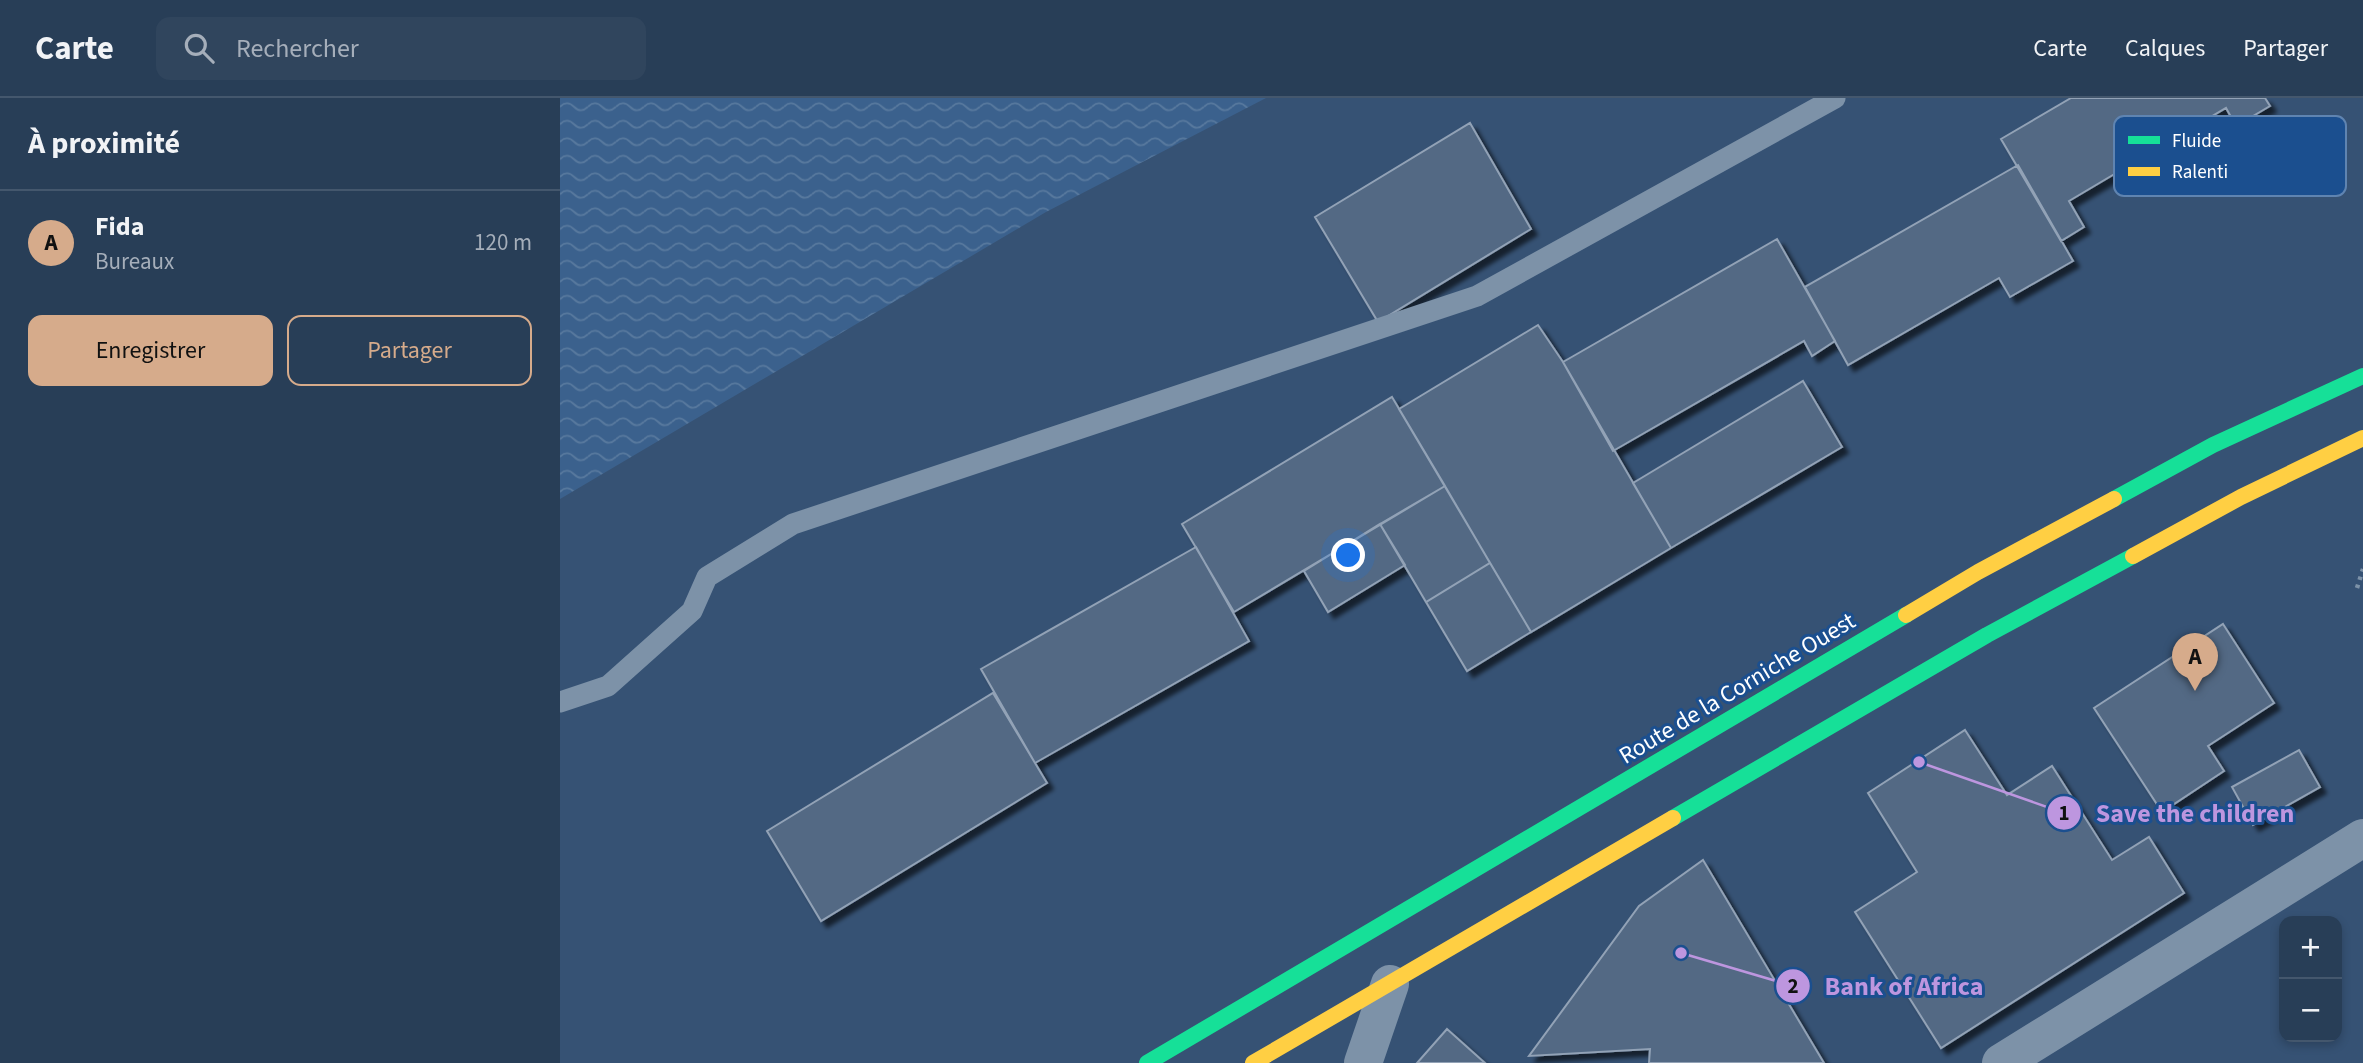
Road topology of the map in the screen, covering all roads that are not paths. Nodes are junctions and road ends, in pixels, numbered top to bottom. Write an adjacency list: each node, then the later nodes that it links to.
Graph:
1 (1835, 98): 4 (lane)
2 (2363, 376): 7 (highway, Route de la Corniche Ouest)
3 (2363, 438): 6 (highway)
4 (560, 702)
5 (2363, 838): 10 (street)
6 (1390, 984): 8 (highway); 9 (street)
7 (1147, 1063)
8 (1253, 1063)
9 (1363, 1063)
10 (2001, 1063)

